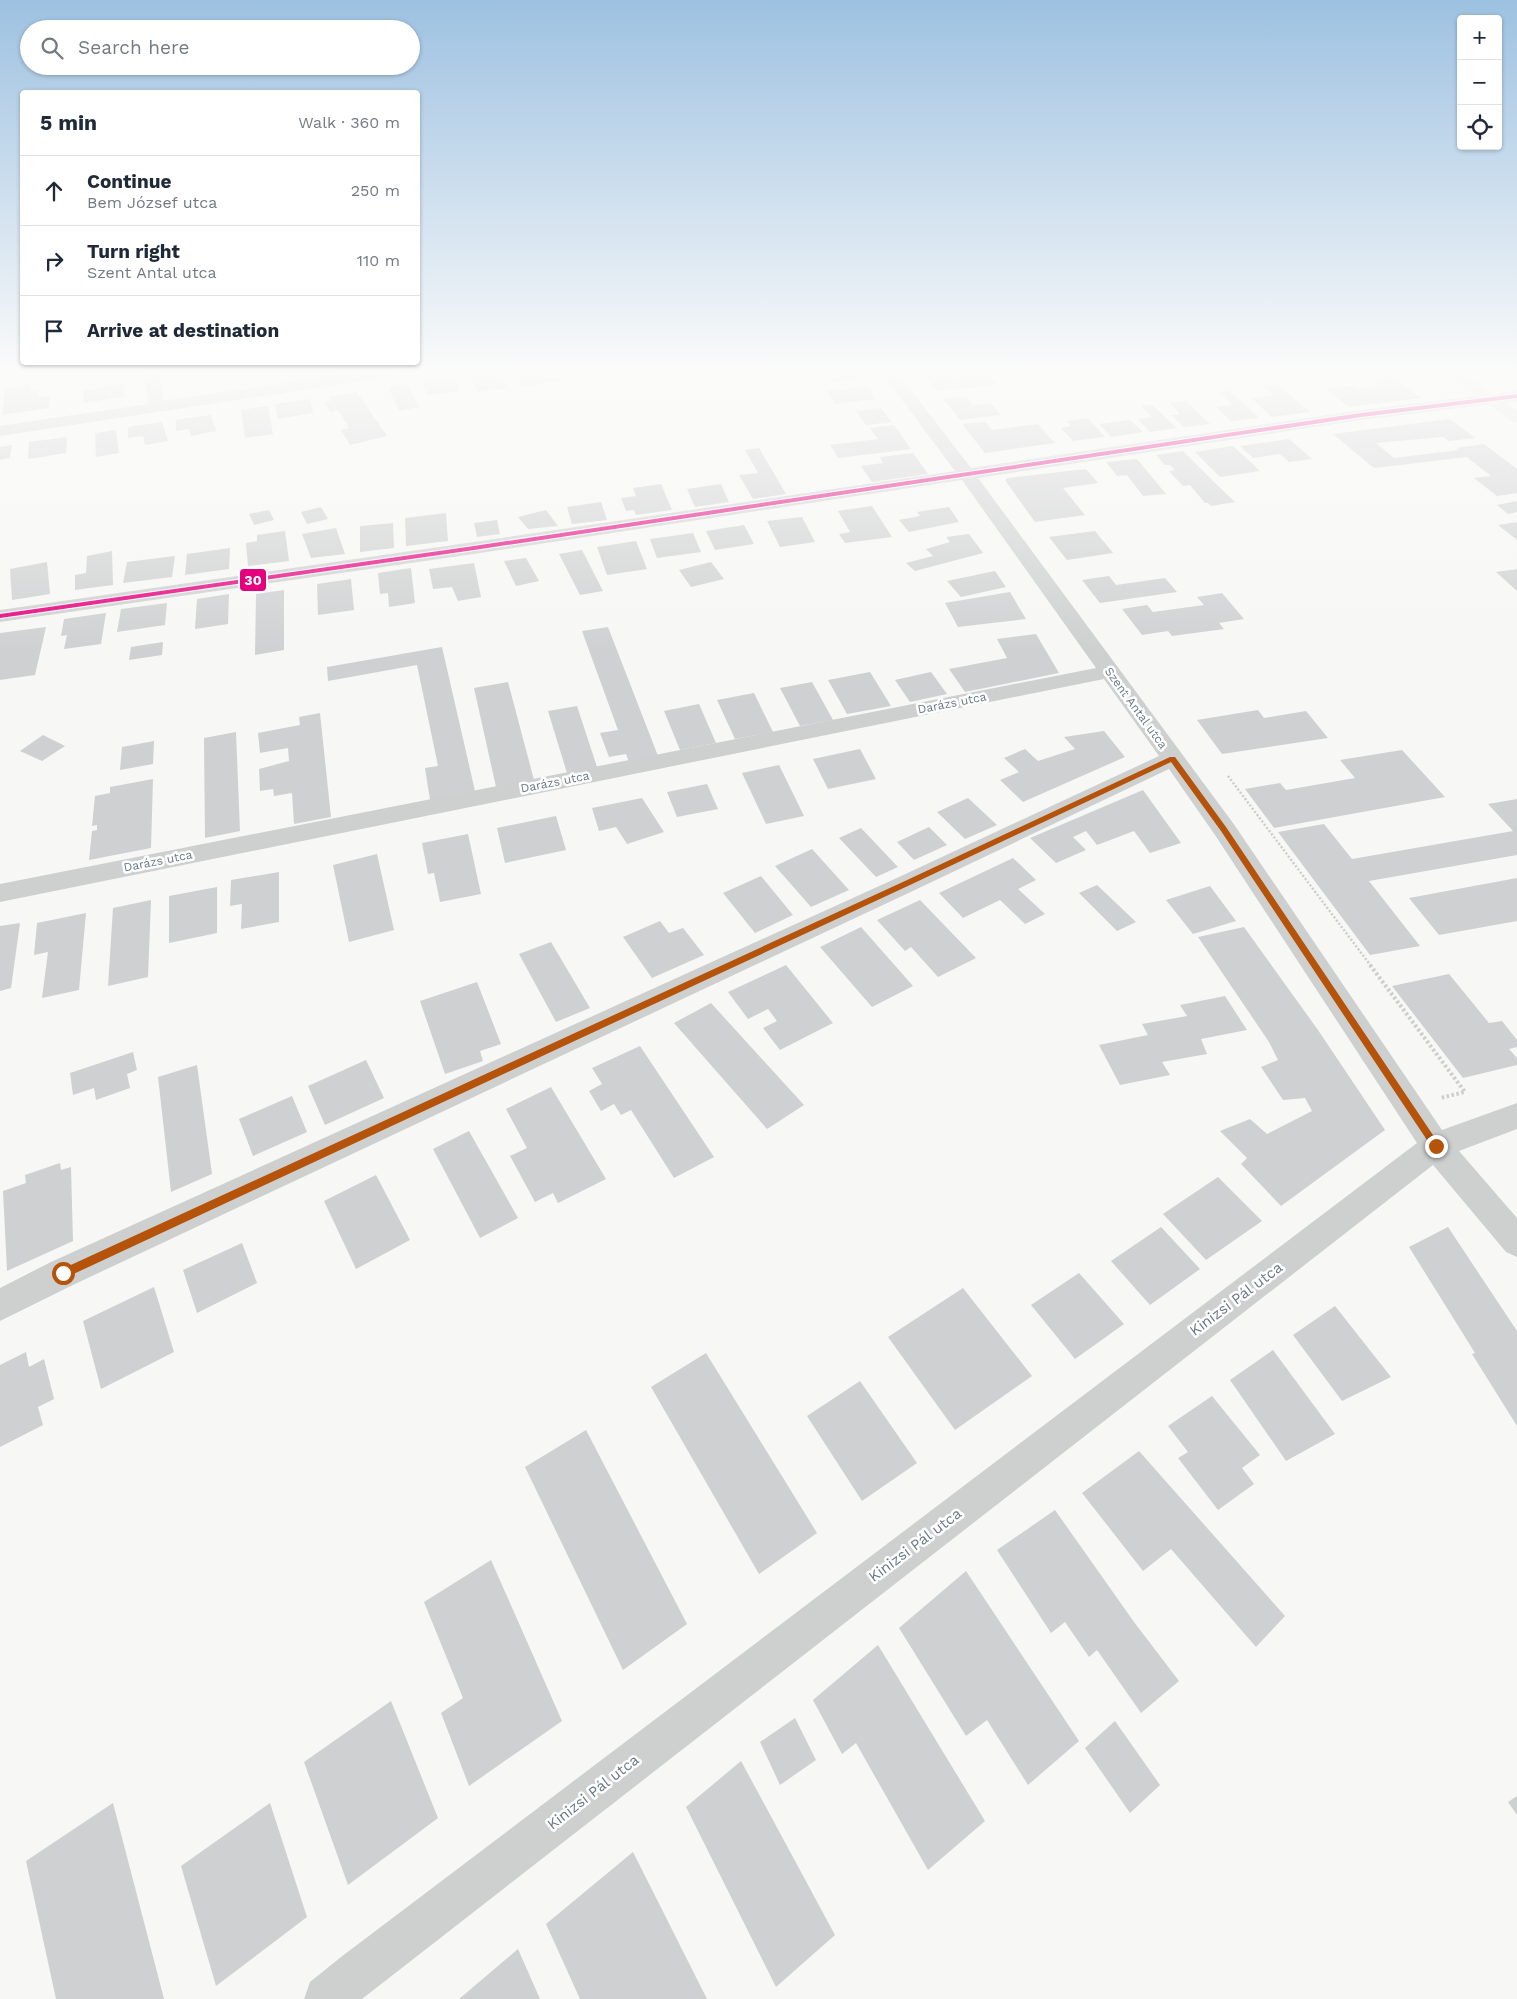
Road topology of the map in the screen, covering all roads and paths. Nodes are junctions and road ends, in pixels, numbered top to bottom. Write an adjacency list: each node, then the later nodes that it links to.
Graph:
1 (960, 465): 3 (street, Szent Antal utca)
2 (1018, 465): 3 (street)
3 (966, 473): 4 (street); 5 (street, Szent Antal utca)
4 (0, 616)
5 (1110, 672): 6 (street, Szent Antal utca); 8 (street, Darázs utca)
6 (1173, 758): 9 (street, Szent Antal utca); 13 (street)
7 (1228, 776): 9 (path)
8 (0, 893)
9 (1408, 1106): 11 (street, Szent Antal utca)
10 (1517, 1116): 11 (street, Kinizsi Pál utca)
11 (1436, 1146): 12 (street, Szent Antal utca); 14 (street, Kinizsi Pál utca)
12 (1517, 1242)
13 (0, 1305)
14 (326, 1999)

